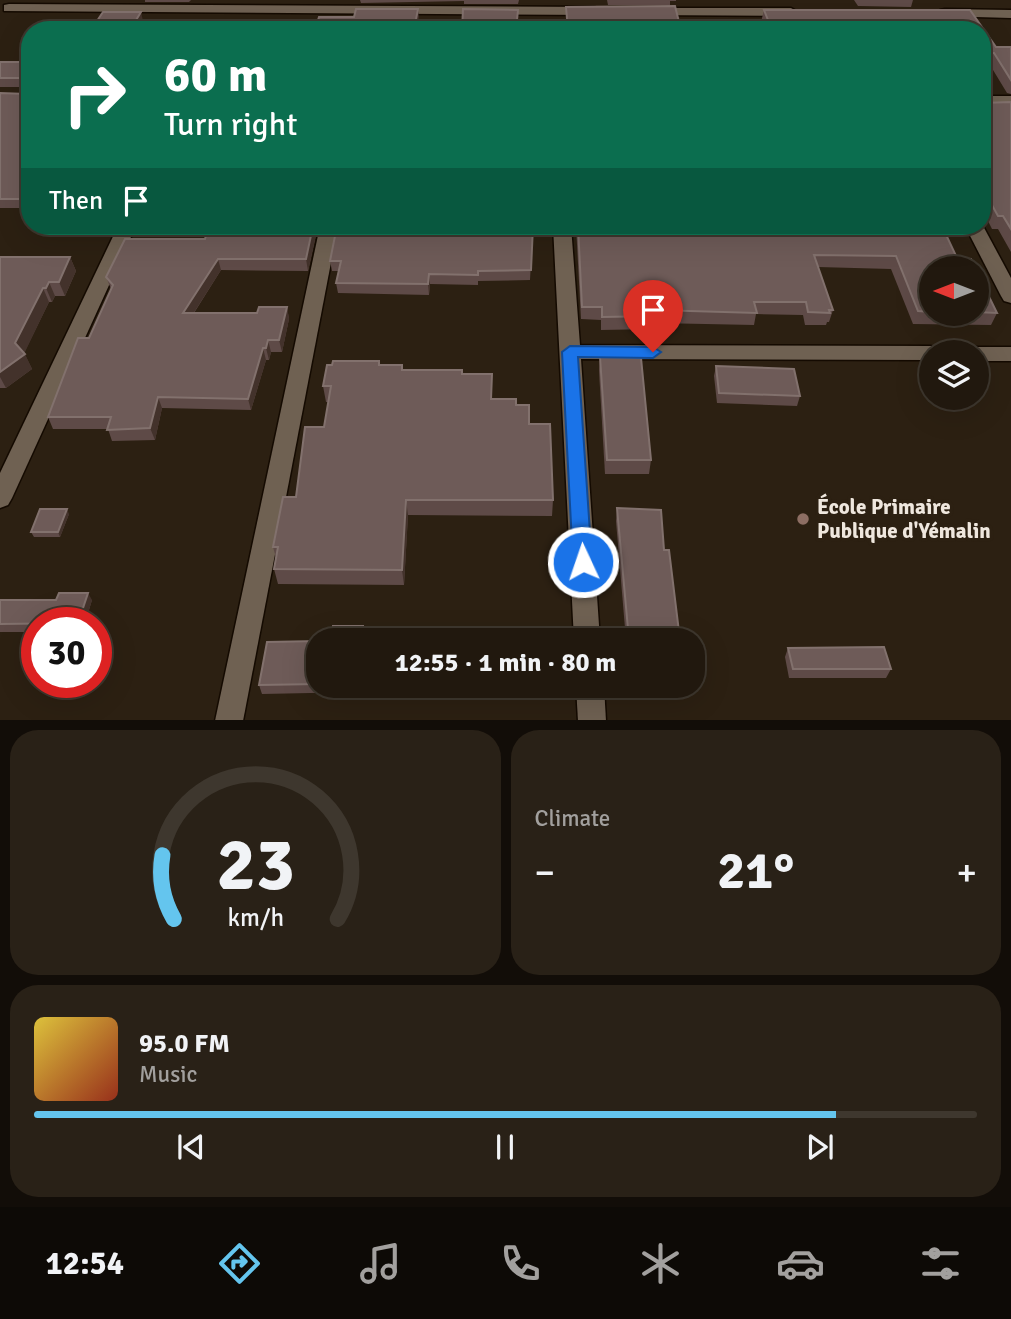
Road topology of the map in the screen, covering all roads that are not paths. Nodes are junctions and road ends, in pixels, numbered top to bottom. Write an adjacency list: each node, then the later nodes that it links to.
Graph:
1 (11, 4): 3 (street); 8 (street)
2 (686, 6): 4 (street); 5 (street)
3 (604, 11)
4 (632, 11)
5 (808, 12)
6 (930, 13): 7 (street)
7 (1011, 14)
8 (0, 24)
9 (991, 101): 10 (street)
10 (1011, 101)
11 (123, 235): 20 (street)
12 (327, 235): 23 (street)
13 (563, 235): 16 (street)
14 (979, 235): 15 (street)
15 (1011, 296)
16 (570, 352): 17 (street); 21 (street)
17 (919, 353)
18 (989, 354): 19 (street)
19 (1011, 354)
20 (0, 498)
21 (586, 628)
22 (591, 698): 24 (street)
23 (229, 720)
24 (592, 720)

